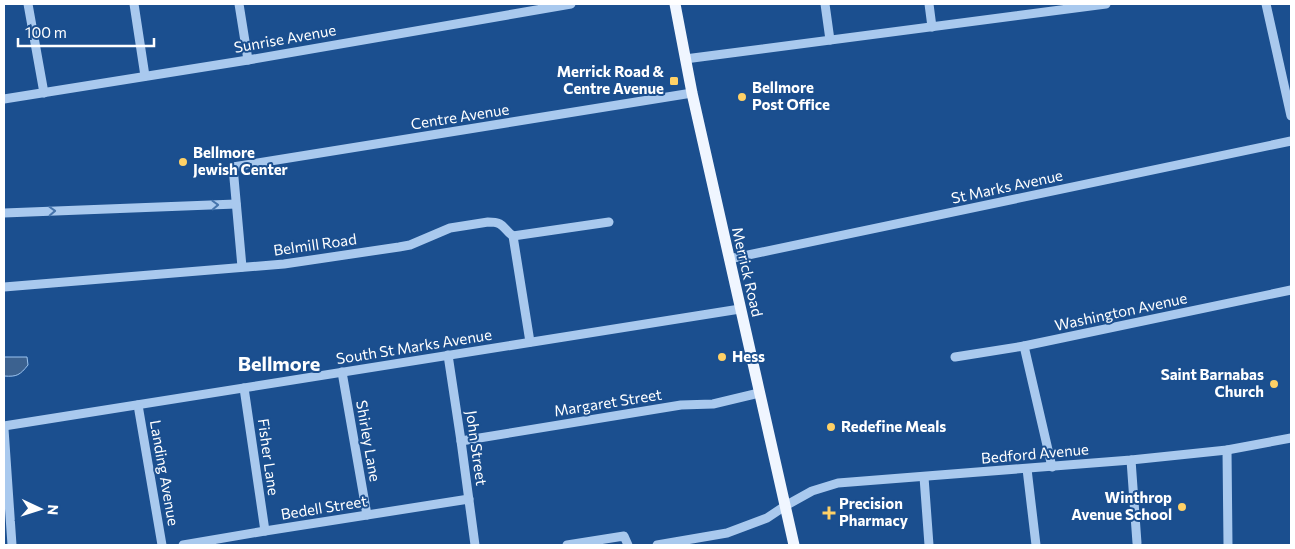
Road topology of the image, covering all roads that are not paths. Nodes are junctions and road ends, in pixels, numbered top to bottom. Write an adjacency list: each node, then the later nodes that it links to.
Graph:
1 (28, 4): 16 (street)
2 (134, 4): 15 (street)
3 (238, 4): 14 (street)
4 (571, 4): 14 (street, Sunrise Avenue)
5 (675, 4): 13 (main road, Merrick Road)
6 (825, 4): 12 (street)
7 (929, 4): 11 (street)
8 (1106, 4): 10 (street)
9 (1266, 4): 19 (street)
10 (1034, 8): 11 (street)
11 (932, 27): 12 (street)
12 (830, 40): 13 (street)
13 (685, 59): 17 (main road, Merrick Road)
14 (248, 60): 15 (street, Sunrise Avenue)
15 (145, 76): 16 (street, Sunrise Avenue)
16 (44, 93): 18 (street, Sunrise Avenue)
17 (692, 94): 21 (street, Centre Avenue); 25 (main road, Merrick Road)
18 (4, 99)
19 (1291, 116)
20 (1291, 141): 25 (street, St Marks Avenue)
21 (236, 204): 22 (street, one-way to 21); 26 (street)
22 (4, 213)
23 (609, 222): 24 (street)
24 (513, 236): 26 (street, Belmill Road); 30 (street)
25 (729, 259): 29 (main road, Merrick Road)
26 (242, 268): 27 (street, Belmill Road)
27 (4, 287)
28 (1291, 290): 31 (street, Washington Avenue)
29 (740, 310): 30 (street, South St Marks Avenue); 36 (main road, Merrick Road)
30 (530, 342): 32 (street, South St Marks Avenue)
31 (1024, 346): 33 (street, Washington Avenue); 43 (street)
32 (448, 355): 34 (street, South St Marks Avenue); 40 (street, John Street)
33 (955, 357)
34 (342, 372): 35 (street, South St Marks Avenue); 48 (street, Shirley Lane)
35 (244, 388): 37 (street, South St Marks Avenue); 49 (street, Fisher Lane)
36 (759, 393): 40 (street, Margaret Street); 47 (main road, Merrick Road)
37 (138, 405): 38 (street, South St Marks Avenue); 52 (street, Landing Avenue)
38 (4, 428): 51 (street)
39 (1291, 438): 41 (street, Bedford Avenue)
40 (461, 441): 46 (street, John Street)
41 (1227, 450): 42 (street, Bedford Avenue); 61 (street)
42 (1131, 460): 43 (street, Bedford Avenue); 50 (street)
43 (1052, 467): 44 (street, Bedford Avenue)
44 (1027, 469): 45 (street, Bedford Avenue); 60 (street)
45 (924, 477): 47 (street, Bedford Avenue); 59 (street)
46 (469, 499): 48 (street, Bedell Street); 54 (street, John Street)
47 (785, 506): 57 (street, Bedford Avenue); 58 (main road, Merrick Road)
48 (367, 515): 49 (street, Bedell Street)
49 (265, 531): 53 (street, Bedell Street)
50 (1137, 543)
51 (12, 545)
52 (162, 545)
53 (183, 545)
54 (475, 545)
55 (567, 545): 56 (street)
56 (628, 545)
57 (657, 545)
58 (794, 545)
59 (929, 545)
60 (1036, 545)
61 (1228, 545)

